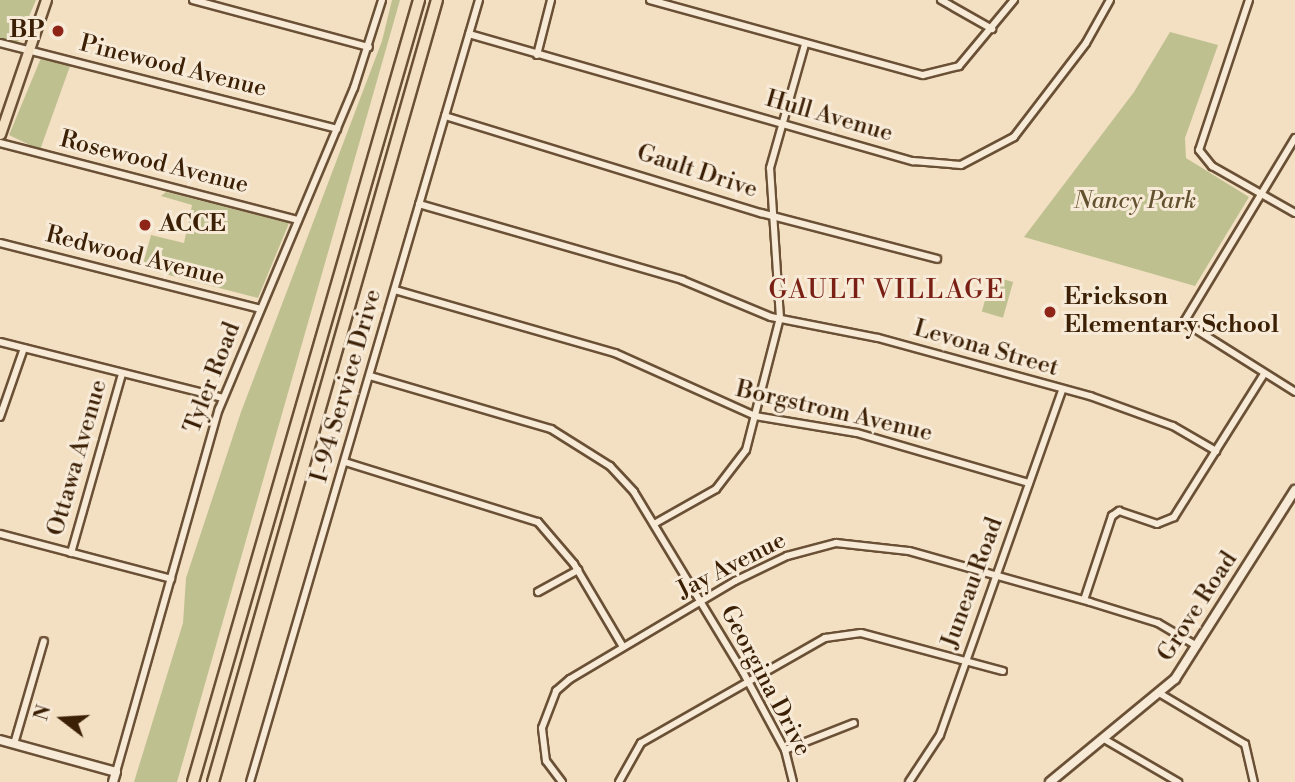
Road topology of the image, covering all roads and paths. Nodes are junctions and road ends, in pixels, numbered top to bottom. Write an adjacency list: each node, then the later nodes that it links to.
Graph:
1 (46, 0): 18 (main road)
2 (193, 0): 17 (street)
3 (382, 0): 17 (street, Tyler Road)
4 (419, 0): 73 (highway)
5 (437, 0): 74 (highway)
6 (479, 0): 14 (street, I-94 Service Drive)
7 (551, 0): 19 (street)
8 (650, 0): 16 (street)
9 (941, 0): 13 (street)
10 (1014, 0): 13 (street)
11 (1110, 0): 21 (street, Hull Avenue)
12 (1249, 0): 26 (street)
13 (992, 29): 16 (street)
14 (469, 34): 19 (street, Hull Avenue); 20 (street, I-94 Service Drive)
15 (0, 43): 18 (street, Pinewood Avenue)
16 (805, 44): 21 (street)
17 (369, 47): 22 (street, Tyler Road)
18 (29, 50): 22 (street, Pinewood Avenue); 23 (main road)
19 (537, 55): 21 (street, Hull Avenue)
20 (445, 116): 27 (street, I-94 Service Drive); 29 (street, Gault Drive)
21 (783, 124): 29 (street)
22 (337, 129): 30 (street, Tyler Road)
23 (0, 134)
24 (1295, 138): 26 (street)
25 (0, 143): 30 (street, Rosewood Avenue)
26 (1261, 194): 28 (street); 39 (street)
27 (419, 204): 33 (street, I-94 Service Drive); 35 (street, Levona Street)
28 (1295, 213)
29 (770, 215): 32 (street, Gault Drive); 35 (street)
30 (298, 220): 34 (street, Tyler Road)
31 (0, 243): 34 (street, Redwood Avenue)
32 (937, 259)
33 (395, 290): 40 (street, I-94 Service Drive); 44 (street, Borgstrom Avenue)
34 (260, 309): 43 (street, Tyler Road)
35 (780, 318): 41 (street, Levona Street); 44 (street)
36 (0, 342): 37 (street)
37 (24, 348): 38 (street); 45 (street)
38 (122, 374): 43 (street); 52 (street, Ottawa Avenue)
39 (1264, 374): 42 (street); 46 (street)
40 (369, 376): 47 (street, I-94 Service Drive); 50 (street, Georgina Drive)
41 (1062, 390): 46 (street, Levona Street); 48 (street, Juneau Road)
42 (1295, 392)
43 (223, 398): 55 (street, Tyler Road)
44 (755, 416): 48 (street, Borgstrom Avenue); 50 (street)
45 (0, 417)
46 (1216, 451): 57 (street)
47 (345, 462): 53 (street); 75 (street, I-94 Service Drive)
48 (1029, 484): 54 (street, Juneau Road)
49 (1295, 490): 60 (main road, Grove Road)
50 (654, 524): 58 (street, Georgina Drive)
51 (0, 534): 52 (street)
52 (71, 553): 55 (street)
53 (578, 570): 56 (street); 61 (street)
54 (996, 576): 57 (street, Jay Avenue); 58 (street, Jay Avenue); 62 (street, Juneau Road)
55 (170, 579): 71 (street, Tyler Road)
56 (538, 592)
57 (1084, 600): 60 (street, Jay Avenue)
58 (700, 601): 61 (street, Jay Avenue); 64 (street, Georgina Drive)
59 (44, 641): 69 (street)
60 (1197, 646): 65 (main road, Grove Road)
61 (623, 647): 76 (street, Jay Avenue)
62 (966, 660): 63 (street); 64 (street); 79 (street, Juneau Road)
63 (1003, 671)
64 (746, 680): 70 (street, Georgina Drive); 77 (street)
65 (1159, 693): 67 (main road, Grove Road); 82 (street)
66 (853, 723): 70 (street)
67 (1104, 739): 80 (main road, Grove Road); 81 (street)
68 (0, 740): 69 (main road)
69 (14, 744): 71 (main road)
70 (786, 750): 78 (street, Georgina Drive)
71 (116, 772): 72 (main road, Tyler Road)
72 (113, 782)
73 (193, 782)
74 (213, 782)
75 (250, 782)
76 (562, 782)
77 (619, 782)
78 (793, 782)
79 (909, 782)
80 (1050, 782)
81 (1178, 782)
82 (1254, 782)

